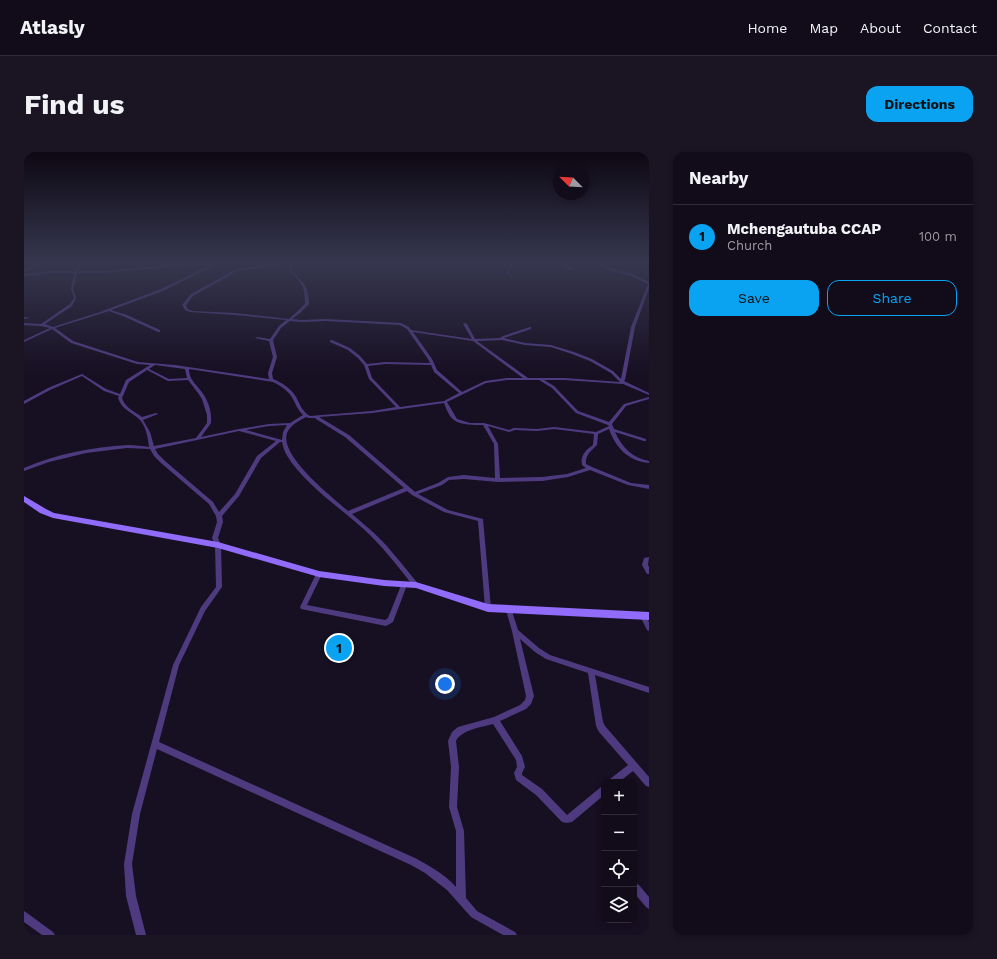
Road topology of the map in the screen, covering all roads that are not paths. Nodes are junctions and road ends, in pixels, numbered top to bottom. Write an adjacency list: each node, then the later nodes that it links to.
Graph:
1 (644, 299): 31 (street)
2 (74, 300): 10 (street)
3 (135, 300): 6 (street)
4 (188, 300): 7 (street)
5 (306, 300): 7 (street)
6 (108, 310): 11 (street); 13 (street)
7 (287, 320): 14 (street); 17 (street)
8 (24, 324): 10 (street)
9 (465, 324): 18 (street)
10 (42, 325): 11 (street)
11 (53, 328): 19 (street); 23 (street)
12 (530, 328): 16 (street)
13 (159, 331)
14 (410, 331): 18 (street); 22 (street)
15 (257, 338): 17 (street)
16 (503, 339): 18 (street); 21 (street); 31 (street)
17 (271, 340): 30 (street)
18 (474, 340): 27 (street)
19 (24, 341)
20 (331, 341): 24 (street)
21 (508, 343)
22 (432, 364): 24 (street); 32 (street)
23 (153, 365): 25 (street); 26 (street)
24 (366, 365): 38 (street)
25 (187, 368): 28 (street); 30 (street)
26 (147, 369): 28 (street); 34 (street)
27 (526, 378): 29 (street); 32 (street)
28 (189, 379): 48 (street)
29 (540, 379): 31 (street); 45 (street)
30 (271, 380): 40 (street)
31 (623, 382): 33 (street)
32 (461, 394): 36 (street)
33 (649, 394)
34 (120, 395): 37 (street); 42 (street)
35 (649, 398): 45 (street)
36 (445, 402): 38 (street); 44 (street)
37 (24, 403)
38 (399, 408): 41 (street)
39 (156, 414): 42 (street)
40 (305, 416): 41 (street); 43 (street)
41 (314, 417): 57 (street)
42 (141, 420): 51 (street)
43 (289, 424): 46 (street); 50 (street)
44 (484, 424): 47 (street); 55 (street)
45 (611, 427): 47 (street); 49 (street); 52 (street)
46 (239, 430): 48 (street); 50 (street)
47 (596, 433): 53 (street)
48 (197, 439): 51 (street)
49 (644, 440)
50 (282, 441): 60 (street); 61 (street)
51 (152, 448): 54 (street); 61 (street)
52 (649, 462)
53 (590, 468): 55 (street); 56 (street)
54 (24, 470)
55 (498, 480): 58 (street)
56 (649, 487)
57 (407, 489): 58 (street); 60 (street)
58 (414, 494): 68 (street)
59 (24, 498): 62 (street)
60 (348, 513): 67 (street)
61 (219, 516): 62 (street)
62 (218, 545): 65 (street); 76 (street)
63 (649, 559): 64 (street)
64 (649, 572)
65 (319, 574): 66 (street); 66 (street)
66 (404, 585): 67 (street)
67 (416, 585): 68 (street)
68 (488, 608): 69 (street)
69 (510, 610): 70 (street); 72 (street)
70 (646, 616): 71 (street)
71 (649, 628)
72 (515, 631): 73 (street); 75 (street)
73 (591, 671): 74 (street); 77 (street)
74 (649, 690)
75 (495, 720): 80 (street); 82 (street)
76 (154, 744): 82 (street); 86 (street)
77 (633, 766): 78 (street); 79 (street)
78 (617, 779)
79 (649, 783)
80 (601, 792)
81 (637, 889): 83 (street)
82 (461, 899): 87 (street)
83 (649, 904)
84 (24, 916): 85 (street)
85 (50, 935)
86 (141, 935)
87 (512, 935)

